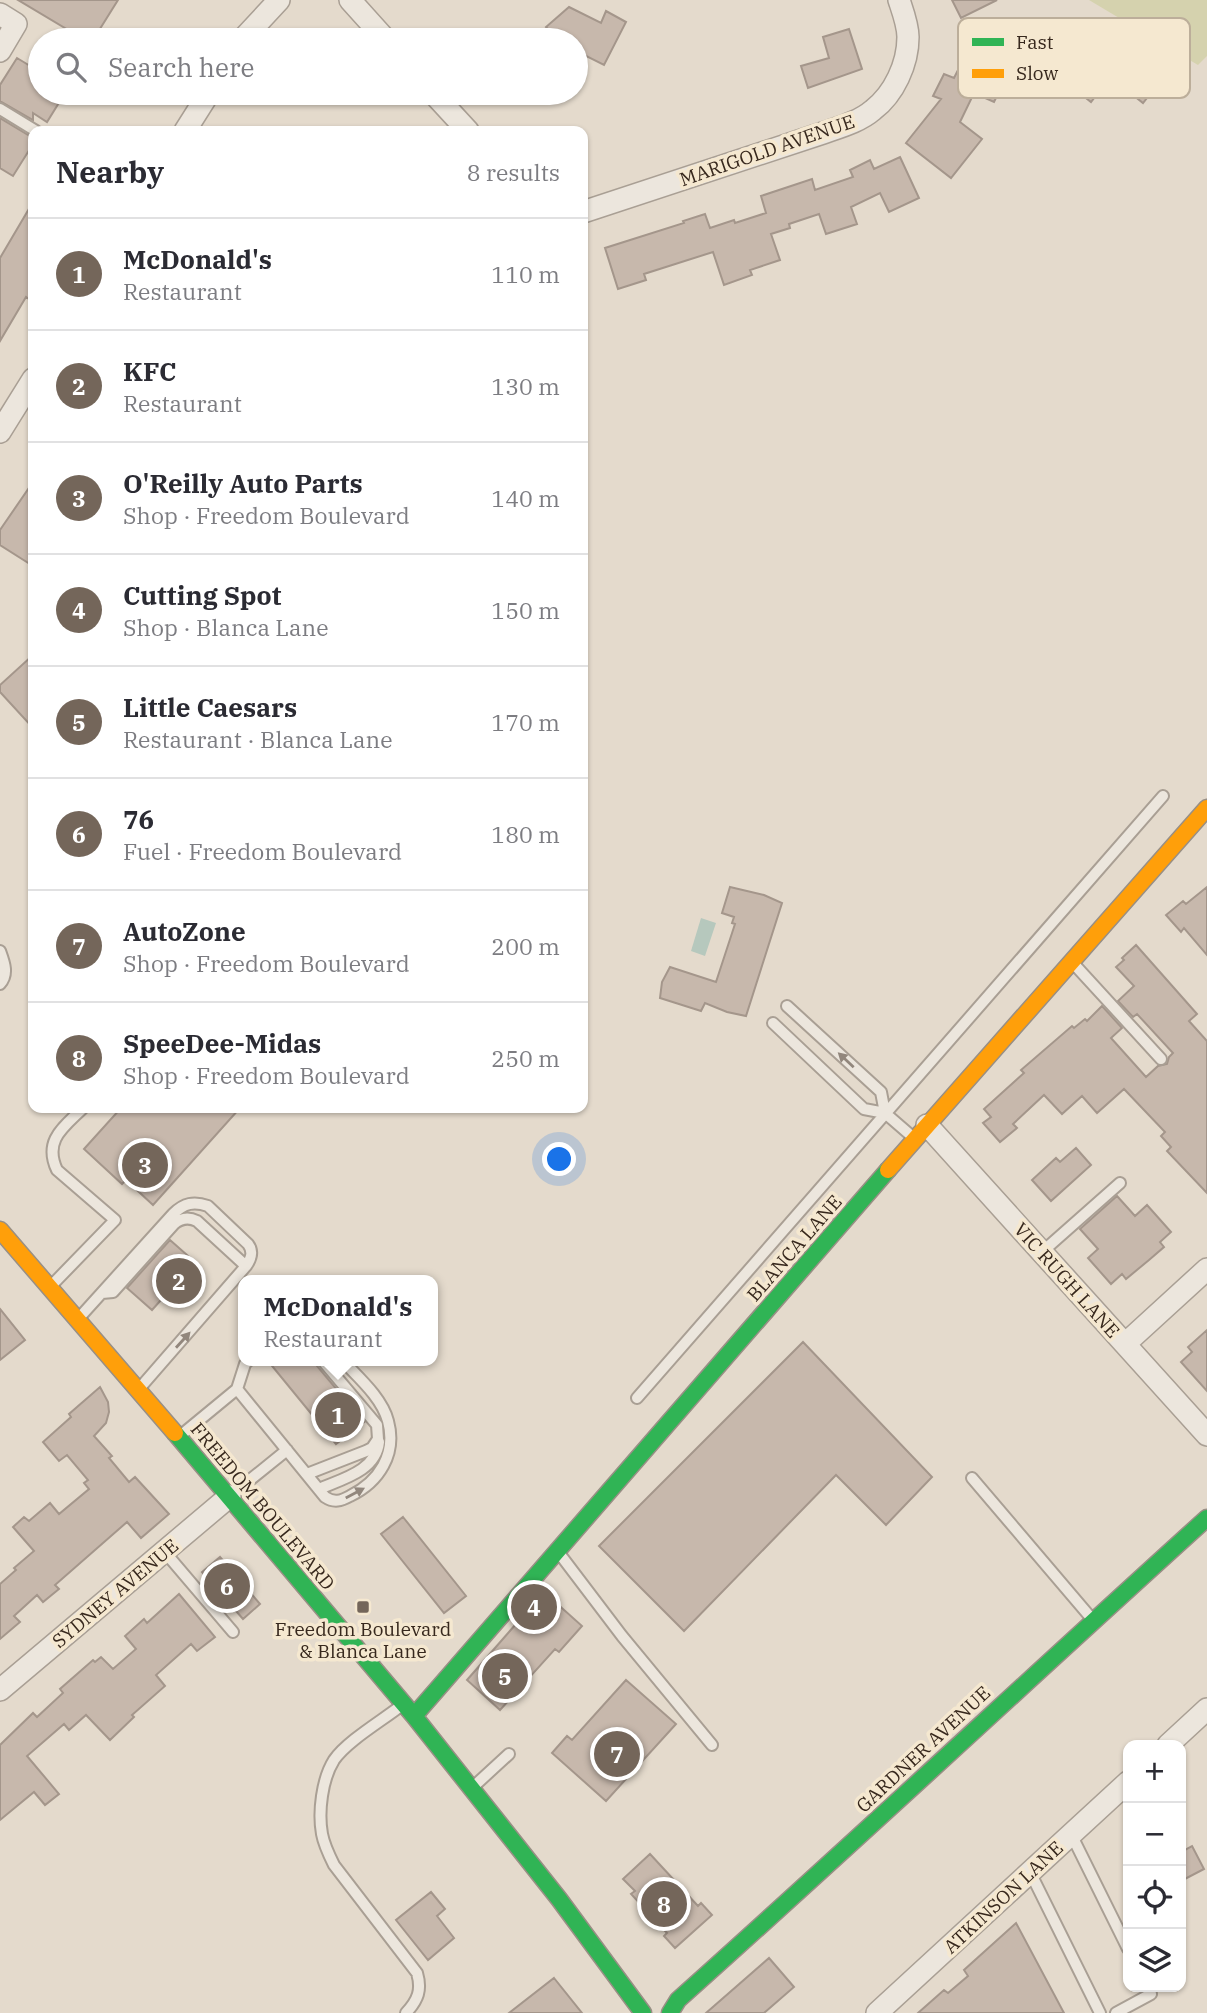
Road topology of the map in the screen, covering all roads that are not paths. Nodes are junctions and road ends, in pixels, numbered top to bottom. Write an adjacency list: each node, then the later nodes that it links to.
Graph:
1 (279, 0): 5 (street)
2 (351, 0): 6 (street)
3 (899, 0): 14 (street, MARIGOLD AVENUE)
4 (0, 14): 7 (street)
5 (253, 28)
6 (376, 28)
7 (0, 51)
8 (201, 105): 12 (street)
9 (444, 105): 13 (street)
10 (0, 109): 11 (lane)
11 (28, 126)
12 (188, 126)
13 (463, 126)
14 (588, 210)
15 (28, 387): 16 (street)
16 (0, 432)
17 (1163, 796): 26 (lane)
18 (1207, 808): 20 (street, BLANCA LANE)
19 (0, 951): 21 (lane)
20 (1072, 962): 24 (lane); 27 (street, BLANCA LANE)
21 (0, 984)
22 (787, 1006): 26 (lane, one-way to 22)
23 (774, 1023): 26 (lane)
24 (1161, 1059)
25 (78, 1113): 35 (lane)
26 (885, 1113): 27 (lane); 44 (lane)
27 (921, 1132): 30 (street, VIC RUGH LANE); 54 (street, BLANCA LANE)
28 (1120, 1183): 30 (lane)
29 (0, 1230): 35 (street, FREEDOM BOULEVARD)
30 (1042, 1252): 38 (street, VIC RUGH LANE)
31 (246, 1266): 34 (lane, one-way to 31); 36 (lane); 36 (lane)
32 (1207, 1269): 38 (street)
33 (238, 1275): 43 (lane, one-way to 33)
34 (238, 1275)
35 (49, 1287): 37 (street, FREEDOM BOULEVARD)
36 (102, 1293): 37 (lane)
37 (77, 1321): 43 (street, FREEDOM BOULEVARD)
38 (1125, 1344): 46 (street, VIC RUGH LANE)
39 (245, 1366): 42 (lane)
40 (327, 1366): 45 (lane)
41 (347, 1366): 51 (lane, one-way to 41)
42 (237, 1389): 47 (lane); 48 (lane)
43 (137, 1391): 47 (street, FREEDOM BOULEVARD)
44 (637, 1398)
45 (379, 1434): 49 (lane); 51 (lane)
46 (1207, 1435)
47 (178, 1438): 52 (street, FREEDOM BOULEVARD)
48 (287, 1450): 49 (lane); 52 (lane)
49 (307, 1474): 51 (lane)
50 (972, 1478): 56 (lane)
51 (319, 1489)
52 (230, 1496): 55 (street, SYDNEY AVENUE); 60 (street, FREEDOM BOULEVARD)
53 (1207, 1518): 56 (street, GARDNER AVENUE)
54 (558, 1550): 60 (street, BLANCA LANE); 62 (lane)
55 (164, 1551): 57 (lane); 58 (street, SYDNEY AVENUE)
56 (1093, 1621): 72 (street, GARDNER AVENUE)
57 (233, 1632)
58 (0, 1690)
59 (1207, 1709): 61 (street)
60 (409, 1710): 65 (street, FREEDOM BOULEVARD); 70 (lane)
61 (1173, 1740)
62 (712, 1745)
63 (509, 1754): 65 (lane)
64 (1123, 1787): 66 (street, ATKINSON LANE)
65 (471, 1789): 71 (street, FREEDOM BOULEVARD)
66 (1071, 1834): 67 (street, ATKINSON LANE); 68 (lane)
67 (1030, 1872): 73 (street, ATKINSON LANE); 74 (lane)
68 (1123, 1939)
69 (1150, 1992): 75 (lane)
70 (405, 2013)
71 (643, 2013)
72 (670, 2013)
73 (877, 2013)
74 (1100, 2013)
75 (1116, 2013)

